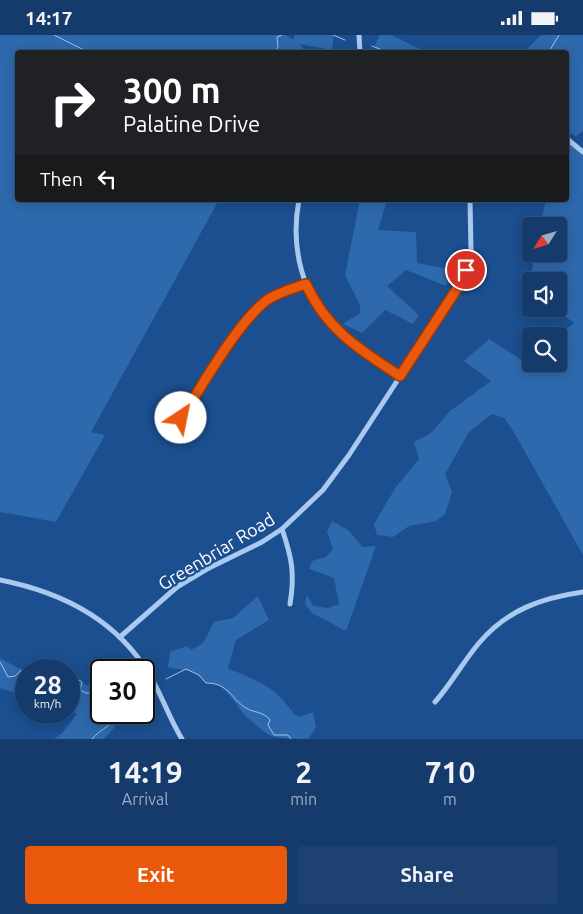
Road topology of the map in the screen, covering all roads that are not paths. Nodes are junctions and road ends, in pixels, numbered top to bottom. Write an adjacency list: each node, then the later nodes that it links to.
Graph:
1 (359, 35): 2 (street)
2 (360, 50)
3 (569, 140): 4 (street)
4 (583, 152)
5 (299, 202): 7 (street)
6 (470, 202): 8 (street, Greenbriar Road)
7 (306, 284): 8 (street); 9 (street)
8 (400, 376): 10 (street, Greenbriar Road)
9 (168, 437)
10 (282, 529): 13 (street); 14 (street, Greenbriar Road)
11 (0, 580): 14 (street)
12 (583, 593): 15 (street)
13 (290, 604)
14 (120, 637): 16 (street)
15 (435, 702)
16 (182, 739)

